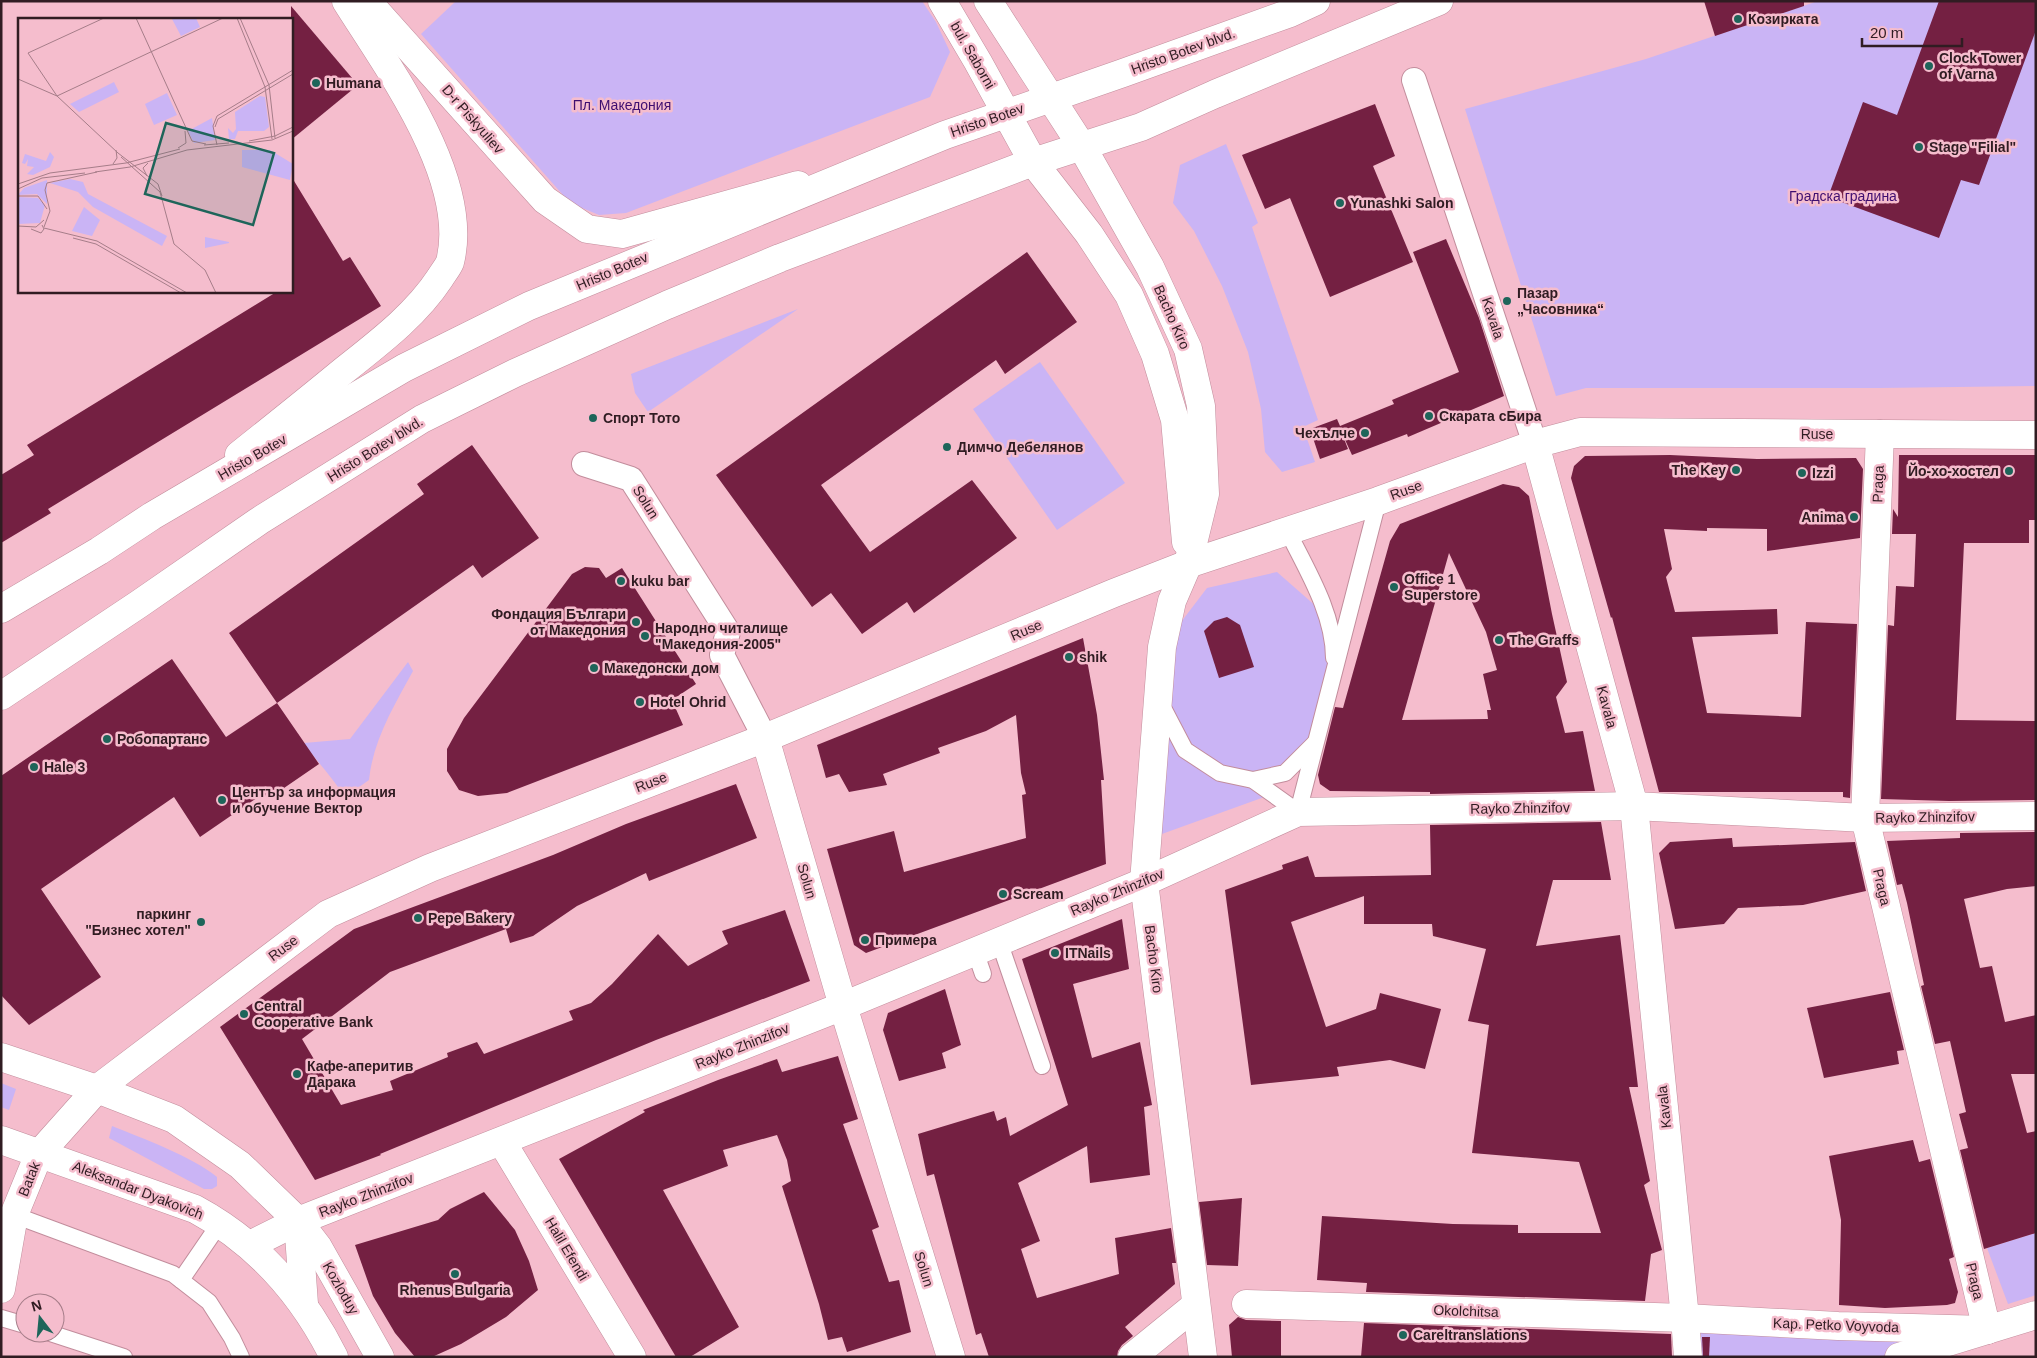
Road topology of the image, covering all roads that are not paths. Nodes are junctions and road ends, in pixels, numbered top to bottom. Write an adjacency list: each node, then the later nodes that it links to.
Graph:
1 (346, 1): 17 (street)
2 (367, 1): 12 (street, D-r Piskyuliev)
3 (942, 1): 9 (street, bul. Saborni)
4 (988, 1): 8 (street)
5 (1316, 1): 8 (street, Hristo Botev blvd.)
6 (1439, 1): 10 (street)
7 (1414, 80): 15 (street, Kavala)
8 (1049, 98): 9 (street, Hristo Botev); 10 (street)
9 (1006, 113): 11 (street, bul. Saborni); 12 (street, Hristo Botev)
10 (1081, 145): 11 (street); 20 (street, Bacho Kiro)
11 (1033, 162): 20 (street, Bacho Kiro); 23 (street, Hristo Botev blvd.)
12 (860, 168): 17 (street, Hristo Botev)
13 (1880, 434): 14 (street, Ruse); 15 (street, Ruse); 31 (street, Praga)
14 (2036, 435)
15 (1535, 444): 18 (street, Ruse); 28 (street, Kavala)
16 (584, 464): 25 (street, Solun)
17 (196, 490): 21 (street)
18 (1378, 501): 19 (street, Ruse); 22 (lane)
19 (1288, 532): 20 (street, Ruse); 22 (lane)
20 (1188, 564): 24 (street, Bacho Kiro); 25 (street, Ruse)
21 (1, 610)
22 (1334, 668): 26 (lane)
23 (1, 696)
24 (1160, 702): 27 (lane); 32 (street, Bacho Kiro)
25 (765, 738): 34 (street, Solun); 37 (street, Ruse)
26 (1316, 743): 27 (lane); 29 (lane)
27 (1253, 780): 29 (lane)
28 (1634, 806): 29 (street, Rayko Zhinzifov); 31 (street, Rayko Zhinzifov); 52 (street, Kavala)
29 (1298, 812): 32 (street, Rayko Zhinzifov)
30 (2036, 816): 31 (street, Rayko Zhinzifov)
31 (1865, 818): 54 (street, Praga)
32 (1144, 882): 33 (street, Rayko Zhinzifov); 49 (street, Bacho Kiro)
33 (986, 956): 34 (street, Rayko Zhinzifov); 36 (lane)
34 (843, 1006): 39 (street, Rayko Zhinzifov); 61 (street, Solun)
35 (1, 1057): 37 (street)
36 (1042, 1066)
37 (97, 1089): 40 (street, Batak); 42 (street)
38 (1, 1140): 40 (street, Aleksandar Dyakovich)
39 (502, 1142): 42 (street, Rayko Zhinzifov); 60 (street, Halil Efendi)
40 (39, 1154): 41 (street, Batak); 43 (street, Aleksandar Dyakovich)
41 (14, 1215): 45 (lane); 46 (street, Batak)
42 (298, 1222): 44 (street, Rayko Zhinzifov); 47 (street); 59 (street, Kozloduy)
43 (220, 1223): 44 (street, Aleksandar Dyakovich); 45 (lane)
44 (250, 1245): 47 (street, Aleksandar Dyakovich)
45 (181, 1280): 57 (lane)
46 (1, 1289)
47 (304, 1304): 58 (street, Aleksandar Dyakovich)
48 (1246, 1304): 52 (street, Okolchitsa)
49 (1196, 1305): 62 (street); 63 (street, Bacho Kiro)
50 (2036, 1315): 54 (street)
51 (1, 1318): 53 (lane)
52 (1686, 1318): 54 (street, Kap. Petko Voyvoda); 64 (street, Kavala)
53 (15, 1322)
54 (1987, 1330): 65 (street)
55 (65, 1338): 56 (lane)
56 (124, 1357)
57 (241, 1357)
58 (334, 1357)
59 (380, 1357)
60 (632, 1357)
61 (952, 1357)
62 (1132, 1357)
63 (1203, 1357)
64 (1688, 1357)
65 (1899, 1357)

